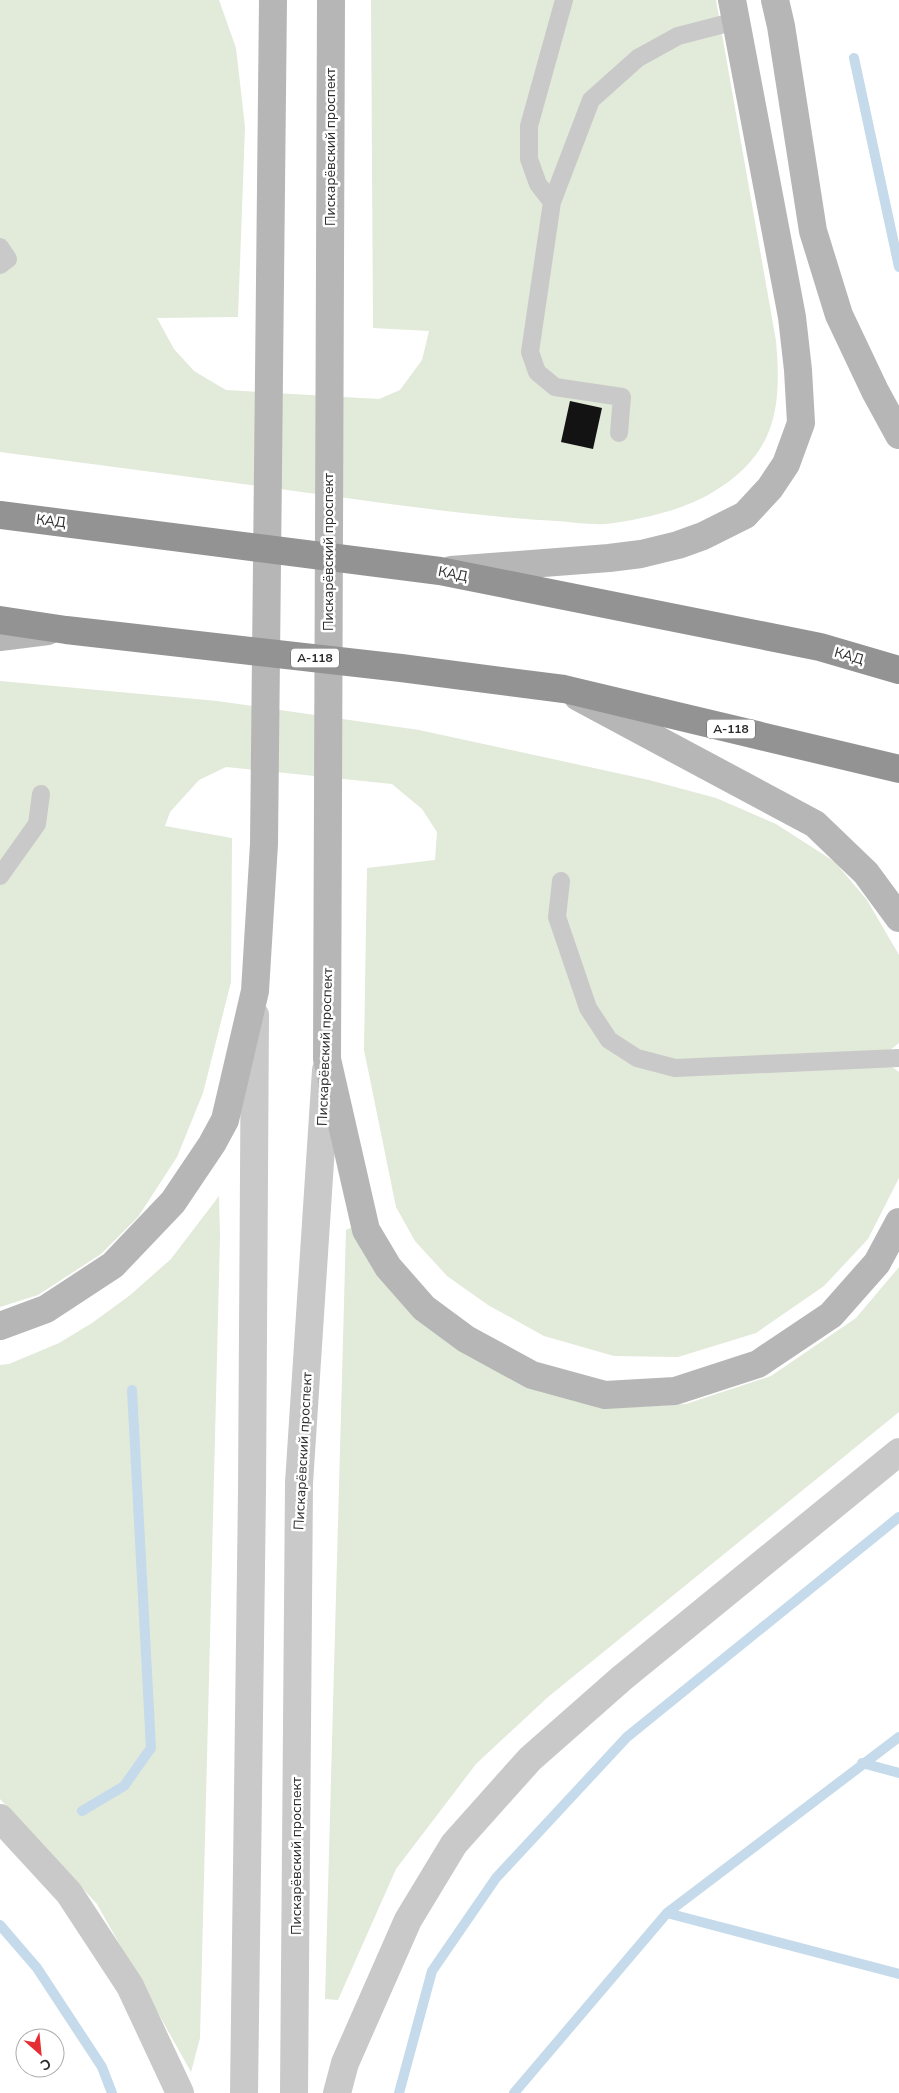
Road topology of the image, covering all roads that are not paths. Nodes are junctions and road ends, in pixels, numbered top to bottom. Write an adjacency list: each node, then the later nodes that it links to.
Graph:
1 (253, 0): 7 (main road)
2 (273, 0): 7 (main road)
3 (331, 0): 27 (main road, Пискарёвский проспект)
4 (564, 0): 8 (lane)
5 (775, 0): 12 (main road)
6 (734, 10): 8 (lane); 14 (main road)
7 (272, 131): 25 (main road)
8 (552, 202): 11 (lane)
9 (0, 248): 10 (lane)
10 (0, 265)
11 (619, 433)
12 (899, 435)
13 (0, 515): 14 (highway, КАД)
14 (440, 571): 18 (highway, КАД)
15 (0, 620): 16 (highway, А-118)
16 (66, 630): 17 (main road); 19 (highway, А-118)
17 (0, 637)
18 (899, 670)
19 (564, 689): 20 (highway, А-118); 24 (main road)
20 (899, 769)
21 (41, 794): 22 (lane)
22 (0, 876)
23 (561, 881): 26 (lane)
24 (899, 918)
25 (255, 990): 29 (main road); 33 (street)
26 (899, 1058)
27 (327, 1059): 28 (main road); 34 (street, Пискарёвский проспект)
28 (899, 1222)
29 (0, 1326)
30 (899, 1452): 35 (street)
31 (0, 1818): 32 (street)
32 (180, 2093)
33 (244, 2093)
34 (294, 2093)
35 (337, 2093)

